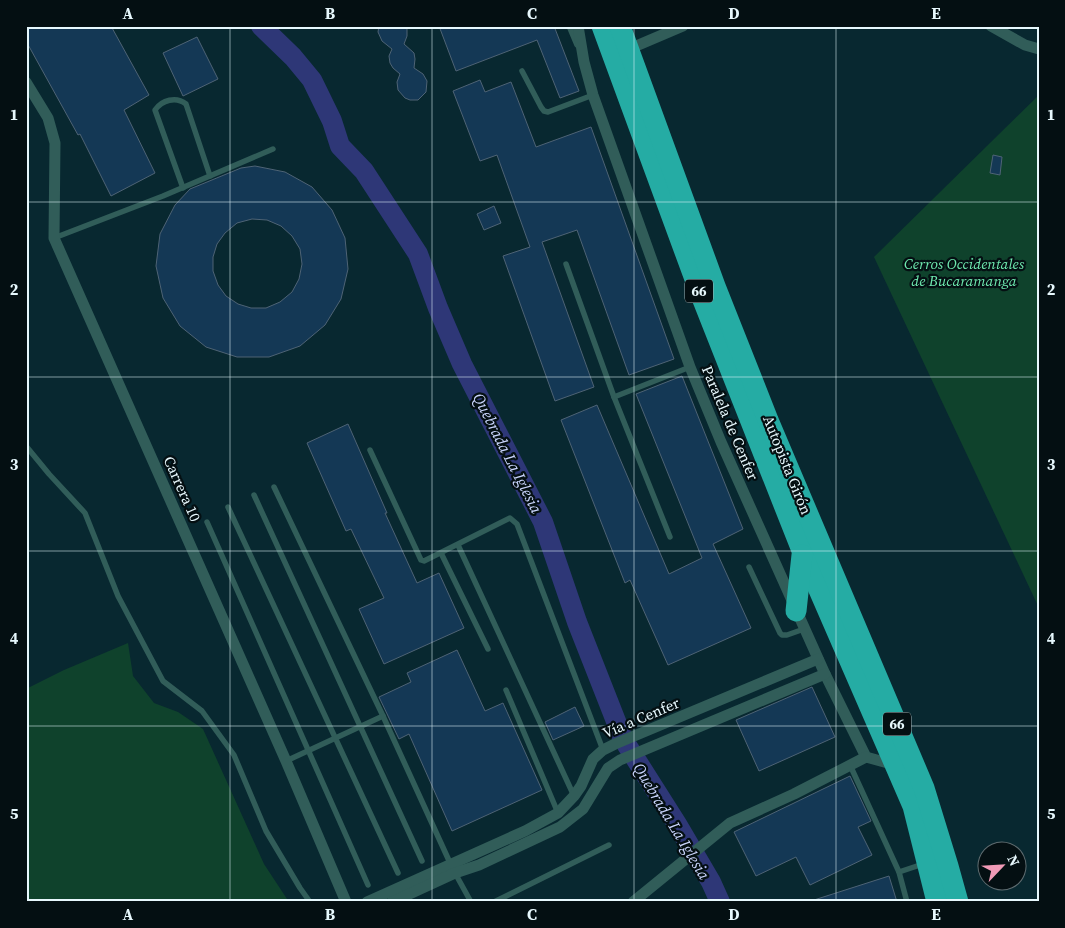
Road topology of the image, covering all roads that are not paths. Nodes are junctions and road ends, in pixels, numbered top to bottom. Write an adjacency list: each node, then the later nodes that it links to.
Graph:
1 (569, 26): 9 (lane, Paralela de Cenfer)
2 (578, 26): 9 (street, Paralela de Cenfer)
3 (602, 26): 29 (highway, Autopista Girón / 66)
4 (620, 26): 7 (highway, Autopista Girón / 66)
5 (683, 26): 7 (street)
6 (992, 26): 8 (street)
7 (629, 49): 63 (highway, Autopista Girón / 66)
8 (1039, 50)
9 (584, 62): 12 (street, Paralela de Cenfer)
10 (522, 71): 12 (lane)
11 (26, 82): 16 (street, Carrera 10)
12 (593, 94): 18 (street, Paralela de Cenfer)
13 (273, 149): 14 (lane)
14 (210, 176): 15 (lane); 15 (lane)
15 (183, 188): 16 (lane)
16 (54, 238): 42 (street, Carrera 10)
17 (566, 264): 19 (lane)
18 (690, 367): 19 (lane); 31 (street, Paralela de Cenfer)
19 (614, 397): 26 (lane)
20 (26, 446): 54 (lane)
21 (370, 450): 28 (lane)
22 (274, 487): 36 (lane)
23 (254, 495): 37 (lane)
24 (228, 507): 38 (lane)
25 (207, 522): 39 (lane)
26 (670, 537)
27 (458, 544): 28 (lane); 40 (lane); 45 (lane)
28 (441, 553): 32 (lane)
29 (803, 553): 31 (highway); 44 (highway, Autopista Girón / 66)
30 (748, 566): 31 (lane)
31 (800, 620): 33 (street, Paralela de Cenfer)
32 (488, 650)
33 (818, 659): 34 (street, Paralela de Cenfer); 40 (street, Vía a Cenfer)
34 (824, 674): 41 (street, Paralela de Cenfer); 50 (street, Vía a Cenfer)
35 (506, 690): 46 (lane)
36 (383, 716): 37 (lane); 50 (lane)
37 (361, 726): 38 (lane); 48 (lane)
38 (336, 737): 39 (lane); 52 (lane)
39 (308, 750): 42 (lane); 53 (lane)
40 (604, 750): 45 (street, Vía a Cenfer)
41 (866, 757): 43 (street); 44 (street)
42 (286, 761): 55 (street, Carrera 10)
43 (850, 765): 51 (lane); 60 (street)
44 (895, 765): 49 (highway, Autopista Girón / 66)
45 (574, 796): 46 (street, Vía a Cenfer)
46 (558, 813): 50 (street, Vía a Cenfer)
47 (609, 845): 59 (lane)
48 (422, 861)
49 (928, 863): 51 (lane); 62 (highway, Autopista Girón / 66)
50 (452, 868): 56 (street, Vía a Cenfer); 57 (street, Vía a Cenfer); 58 (lane)
51 (899, 872): 61 (lane)
52 (398, 873)
53 (368, 884)
54 (310, 902)
55 (346, 902)
56 (367, 902)
57 (392, 902)
58 (471, 902)
59 (494, 902)
60 (633, 902)
61 (907, 902)
62 (937, 902)
63 (958, 902)

